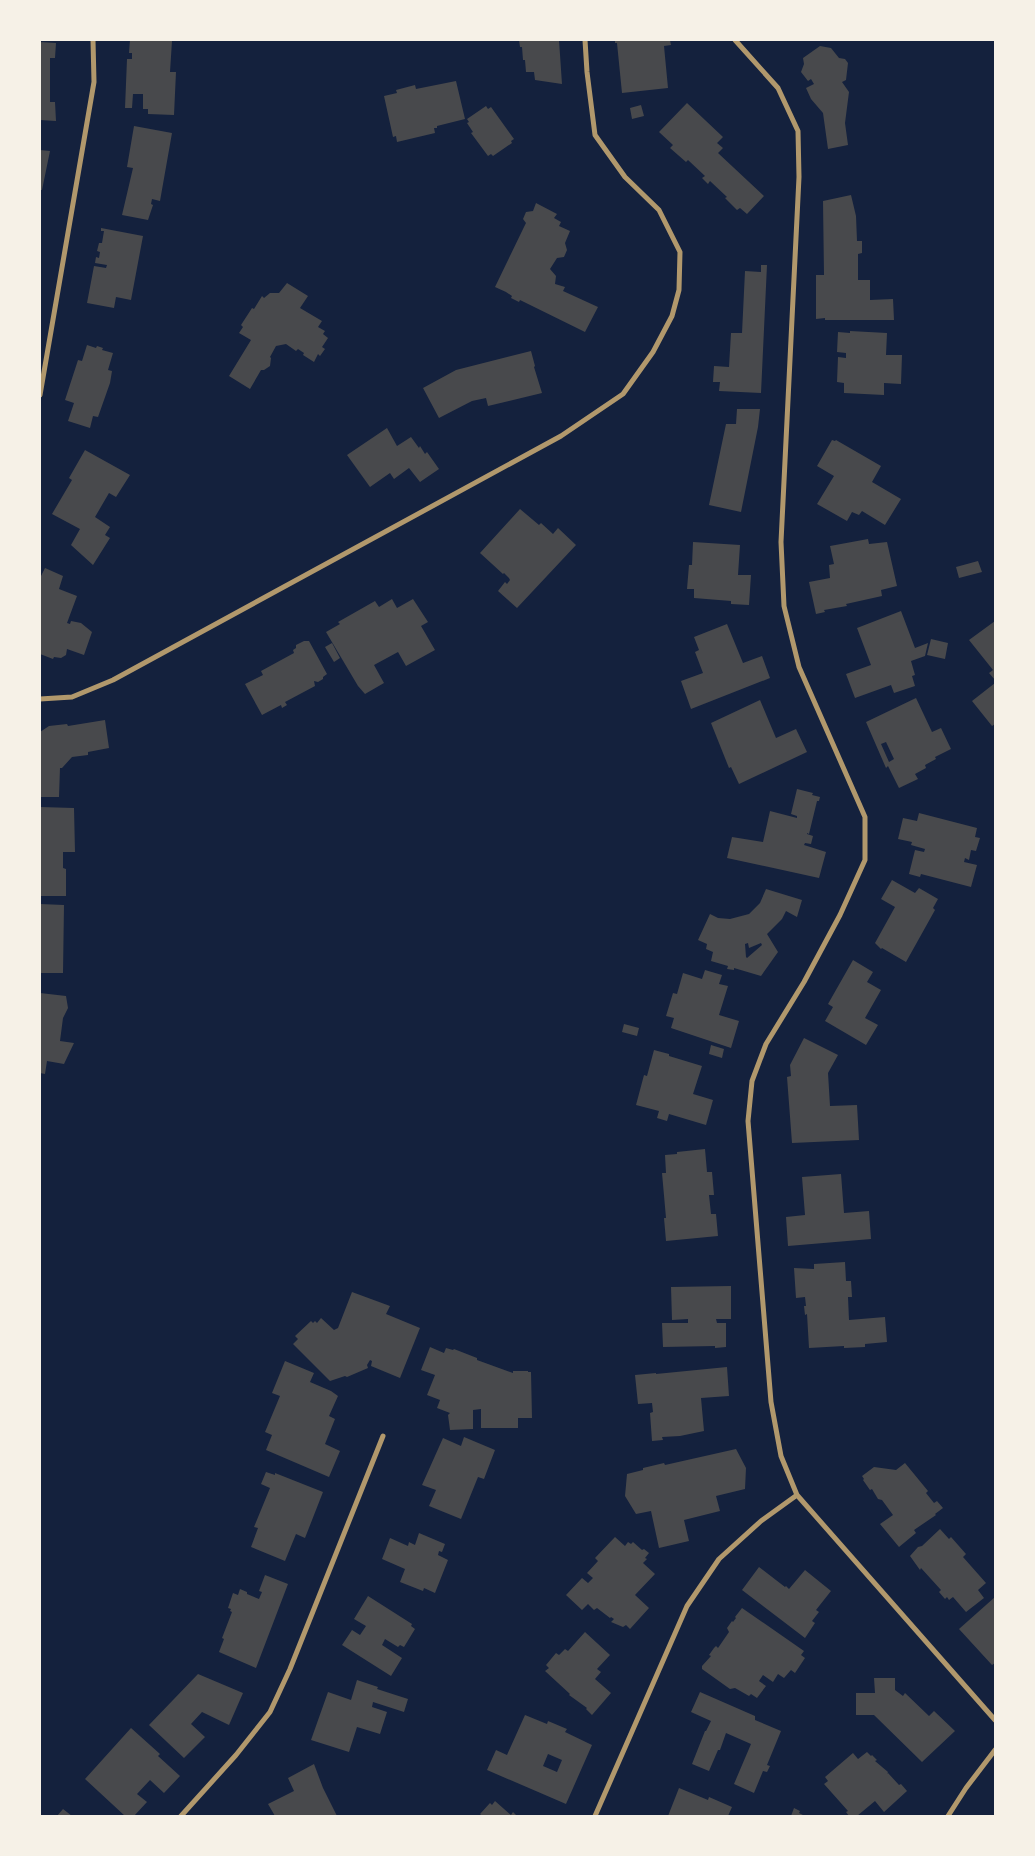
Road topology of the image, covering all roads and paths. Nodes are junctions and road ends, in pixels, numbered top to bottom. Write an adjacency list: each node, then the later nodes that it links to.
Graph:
1 (94, 40): 4 (street)
2 (585, 40): 5 (street)
3 (735, 40): 7 (street)
4 (40, 394)
5 (40, 699)
6 (382, 1436): 10 (street)
7 (796, 1496): 8 (street); 11 (street)
8 (995, 1720)
9 (995, 1750): 12 (street)
10 (181, 1816)
11 (596, 1816)
12 (948, 1816)

